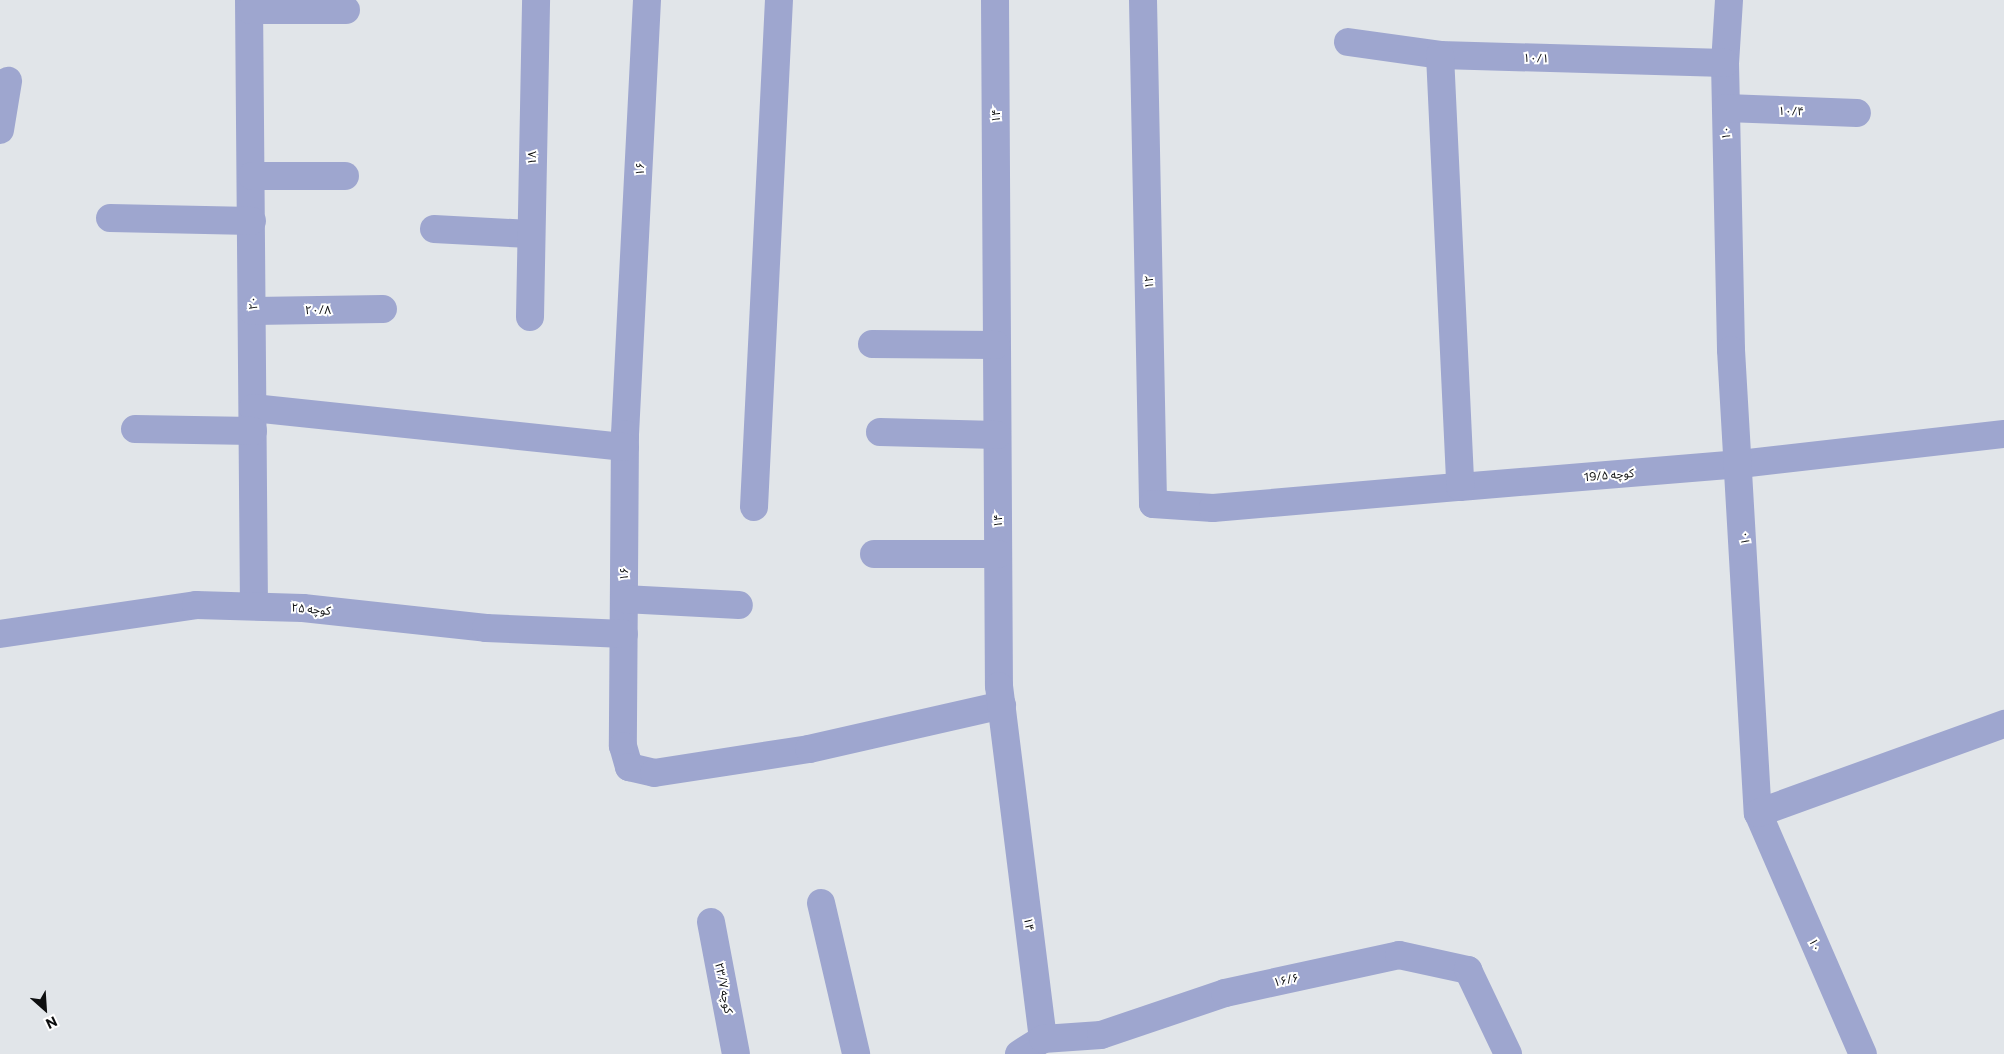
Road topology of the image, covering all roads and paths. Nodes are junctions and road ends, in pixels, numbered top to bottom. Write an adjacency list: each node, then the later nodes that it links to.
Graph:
1 (536, 0): 21 (street, ۱۸)
2 (648, 0): 32 (street, ۱۶)
3 (779, 0): 35 (street)
4 (995, 0): 26 (street, ۱۴)
5 (1143, 0): 36 (street, ۱۲)
6 (1729, 0): 11 (street, ۱۰)
7 (250, 5): 8 (street); 16 (street, ۲۰)
8 (346, 10)
9 (1348, 42): 10 (street, ۱۰/۱)
10 (1440, 55): 11 (street, ۱۰/۱); 34 (street)
11 (1725, 63): 13 (street, ۱۰)
12 (8, 81): 15 (street)
13 (1726, 108): 14 (street, ۱۰/۴); 33 (street, ۱۰)
14 (1857, 113)
15 (0, 130)
16 (252, 176): 17 (street); 19 (street, ۲۰)
17 (345, 176)
18 (110, 218): 19 (street)
19 (252, 221): 23 (street, ۲۰)
20 (434, 229): 21 (street)
21 (531, 234): 24 (street, ۱۸)
22 (383, 309): 23 (street, ۲۰/۸)
23 (253, 311): 27 (street, ۲۰)
24 (530, 317)
25 (872, 344): 26 (street)
26 (996, 344): 31 (street, ۱۴)
27 (253, 419): 28 (street); 32 (street); 41 (street, ۲۰)
28 (135, 429)
29 (880, 432): 31 (street)
30 (2004, 434): 33 (street, کوچه 19/۵)
31 (997, 436): 38 (street, ۱۴)
32 (625, 447): 39 (street, ۱۶)
33 (1740, 464): 34 (street, کوچه 19/۵); 46 (street, ۱۰)
34 (1460, 487): 36 (street, کوچه 19/۵)
35 (754, 507)
36 (1214, 508)
37 (874, 554): 38 (street)
38 (998, 554): 44 (street, ۱۴)
39 (624, 599): 40 (street); 43 (street, ۱۶)
40 (738, 605)
41 (254, 606): 42 (street, کوچه ۲۵); 43 (street, کوچه ۲۵)
42 (0, 634)
43 (624, 634): 44 (street, ۱۶)
44 (1002, 705): 49 (street, ۱۴)
45 (2004, 724): 46 (street)
46 (1758, 813): 54 (street, ۱۰)
47 (821, 903): 51 (street)
48 (711, 922): 50 (street, کوچه ۲۳/۷)
49 (1043, 1039): 52 (street, ۱۶/۶); 53 (street, ۱۶/۶)
50 (736, 1054)
51 (856, 1054)
52 (1019, 1054)
53 (1508, 1054)
54 (1862, 1054)

